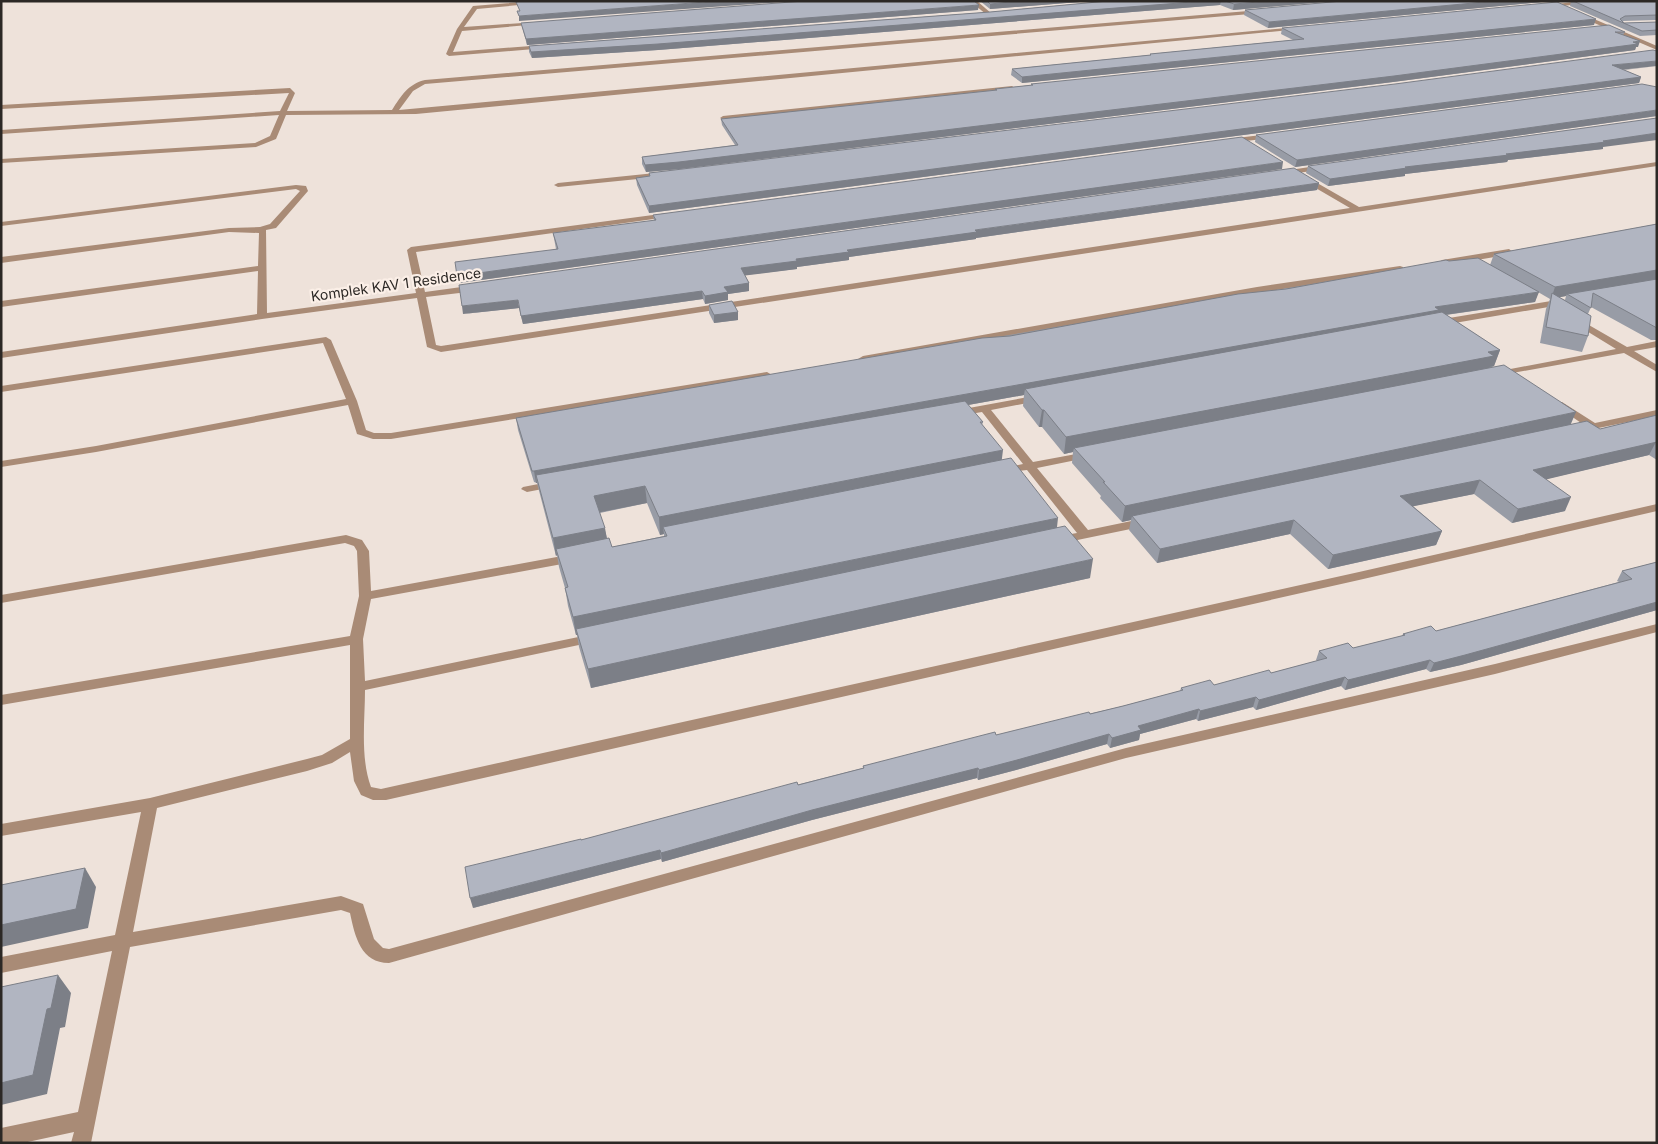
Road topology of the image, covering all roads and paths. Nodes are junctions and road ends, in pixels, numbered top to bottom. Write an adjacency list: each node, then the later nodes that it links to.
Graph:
1 (559, 1): 14 (street)
2 (973, 1): 10 (street)
3 (1548, 1): 5 (street)
4 (1606, 1): 5 (street)
5 (1556, 4): 6 (street); 12 (street)
6 (1532, 7)
7 (1264, 12): 16 (street)
8 (998, 13): 10 (street)
9 (979, 14): 10 (street)
10 (989, 14)
11 (548, 23): 14 (street)
12 (1606, 27): 15 (street); 20 (street)
13 (1306, 28): 22 (street)
14 (460, 29): 18 (street)
15 (1586, 29)
16 (980, 36): 17 (street); 26 (street)
17 (987, 43)
18 (547, 47)
19 (994, 50): 22 (street)
20 (1657, 50): 21 (street)
21 (1647, 53)
22 (1001, 56): 26 (street)
23 (1016, 88): 27 (street)
24 (1, 107): 25 (street)
25 (283, 113): 26 (street); 28 (street); 33 (street)
26 (394, 113)
27 (723, 118)
28 (1, 132)
29 (1281, 134): 30 (street)
30 (1243, 140): 31 (street); 32 (street)
31 (1223, 142)
32 (1257, 149)
33 (1, 161)
34 (1279, 162): 37 (street)
35 (1657, 164): 41 (street)
36 (1333, 166): 37 (street)
37 (1294, 171): 39 (street); 41 (street)
38 (670, 174): 40 (street)
39 (1275, 174)
40 (558, 185)
41 (1358, 210): 53 (street)
42 (674, 214): 53 (street)
43 (1, 224): 44 (street)
44 (262, 230): 47 (street); 50 (street)
45 (1515, 251): 46 (street)
46 (1468, 259): 48 (street); 51 (street)
47 (1, 260)
48 (1429, 264)
49 (1410, 267): 63 (street)
50 (263, 268): 56 (street); 58 (street)
51 (1484, 268)
52 (481, 287): 53 (street, Komplek KAV 1 Residence)
53 (422, 295): 58 (street, Komplek KAV 1 Residence)
54 (1533, 295): 57 (street)
55 (1569, 301): 57 (street)
56 (1, 304)
57 (1549, 304): 59 (street); 61 (street)
58 (262, 316): 62 (street, Komplek KAV 1 Residence)
59 (1455, 334)
60 (1657, 344): 61 (street)
61 (1625, 350): 65 (street); 66 (street)
62 (1, 355)
63 (854, 360)
64 (1495, 361): 66 (street)
65 (1657, 369)
66 (1512, 372): 68 (street); 69 (street)
67 (776, 374): 73 (street)
68 (1492, 376)
69 (1528, 383)
70 (1, 389): 73 (street)
71 (1052, 396): 74 (street)
72 (1552, 399): 77 (street)
73 (352, 401): 80 (street)
74 (984, 408): 76 (street); 81 (street)
75 (1657, 413): 77 (street)
76 (946, 415)
77 (1593, 426): 78 (street)
78 (1564, 432)
79 (1097, 453): 81 (street)
80 (1, 464)
81 (1029, 466): 82 (street); 87 (street)
82 (991, 474)
83 (568, 482): 84 (street)
84 (527, 489)
85 (1657, 507): 97 (street)
86 (1154, 520): 87 (street)
87 (1086, 535): 88 (street)
88 (1047, 543)
89 (586, 556): 90 (street)
90 (365, 596): 91 (street); 94 (street)
91 (1, 599)
92 (1657, 628): 100 (street)
93 (610, 634): 95 (street)
94 (356, 639): 95 (street); 96 (street)
95 (358, 687): 97 (street)
96 (1, 700)
97 (357, 742): 98 (street)
98 (150, 804): 99 (street); 100 (street)
99 (1, 830)
100 (123, 941): 101 (street); 102 (street)
101 (1, 965)
102 (86, 1120): 103 (street); 104 (street)
103 (1, 1138)
104 (81, 1143)

